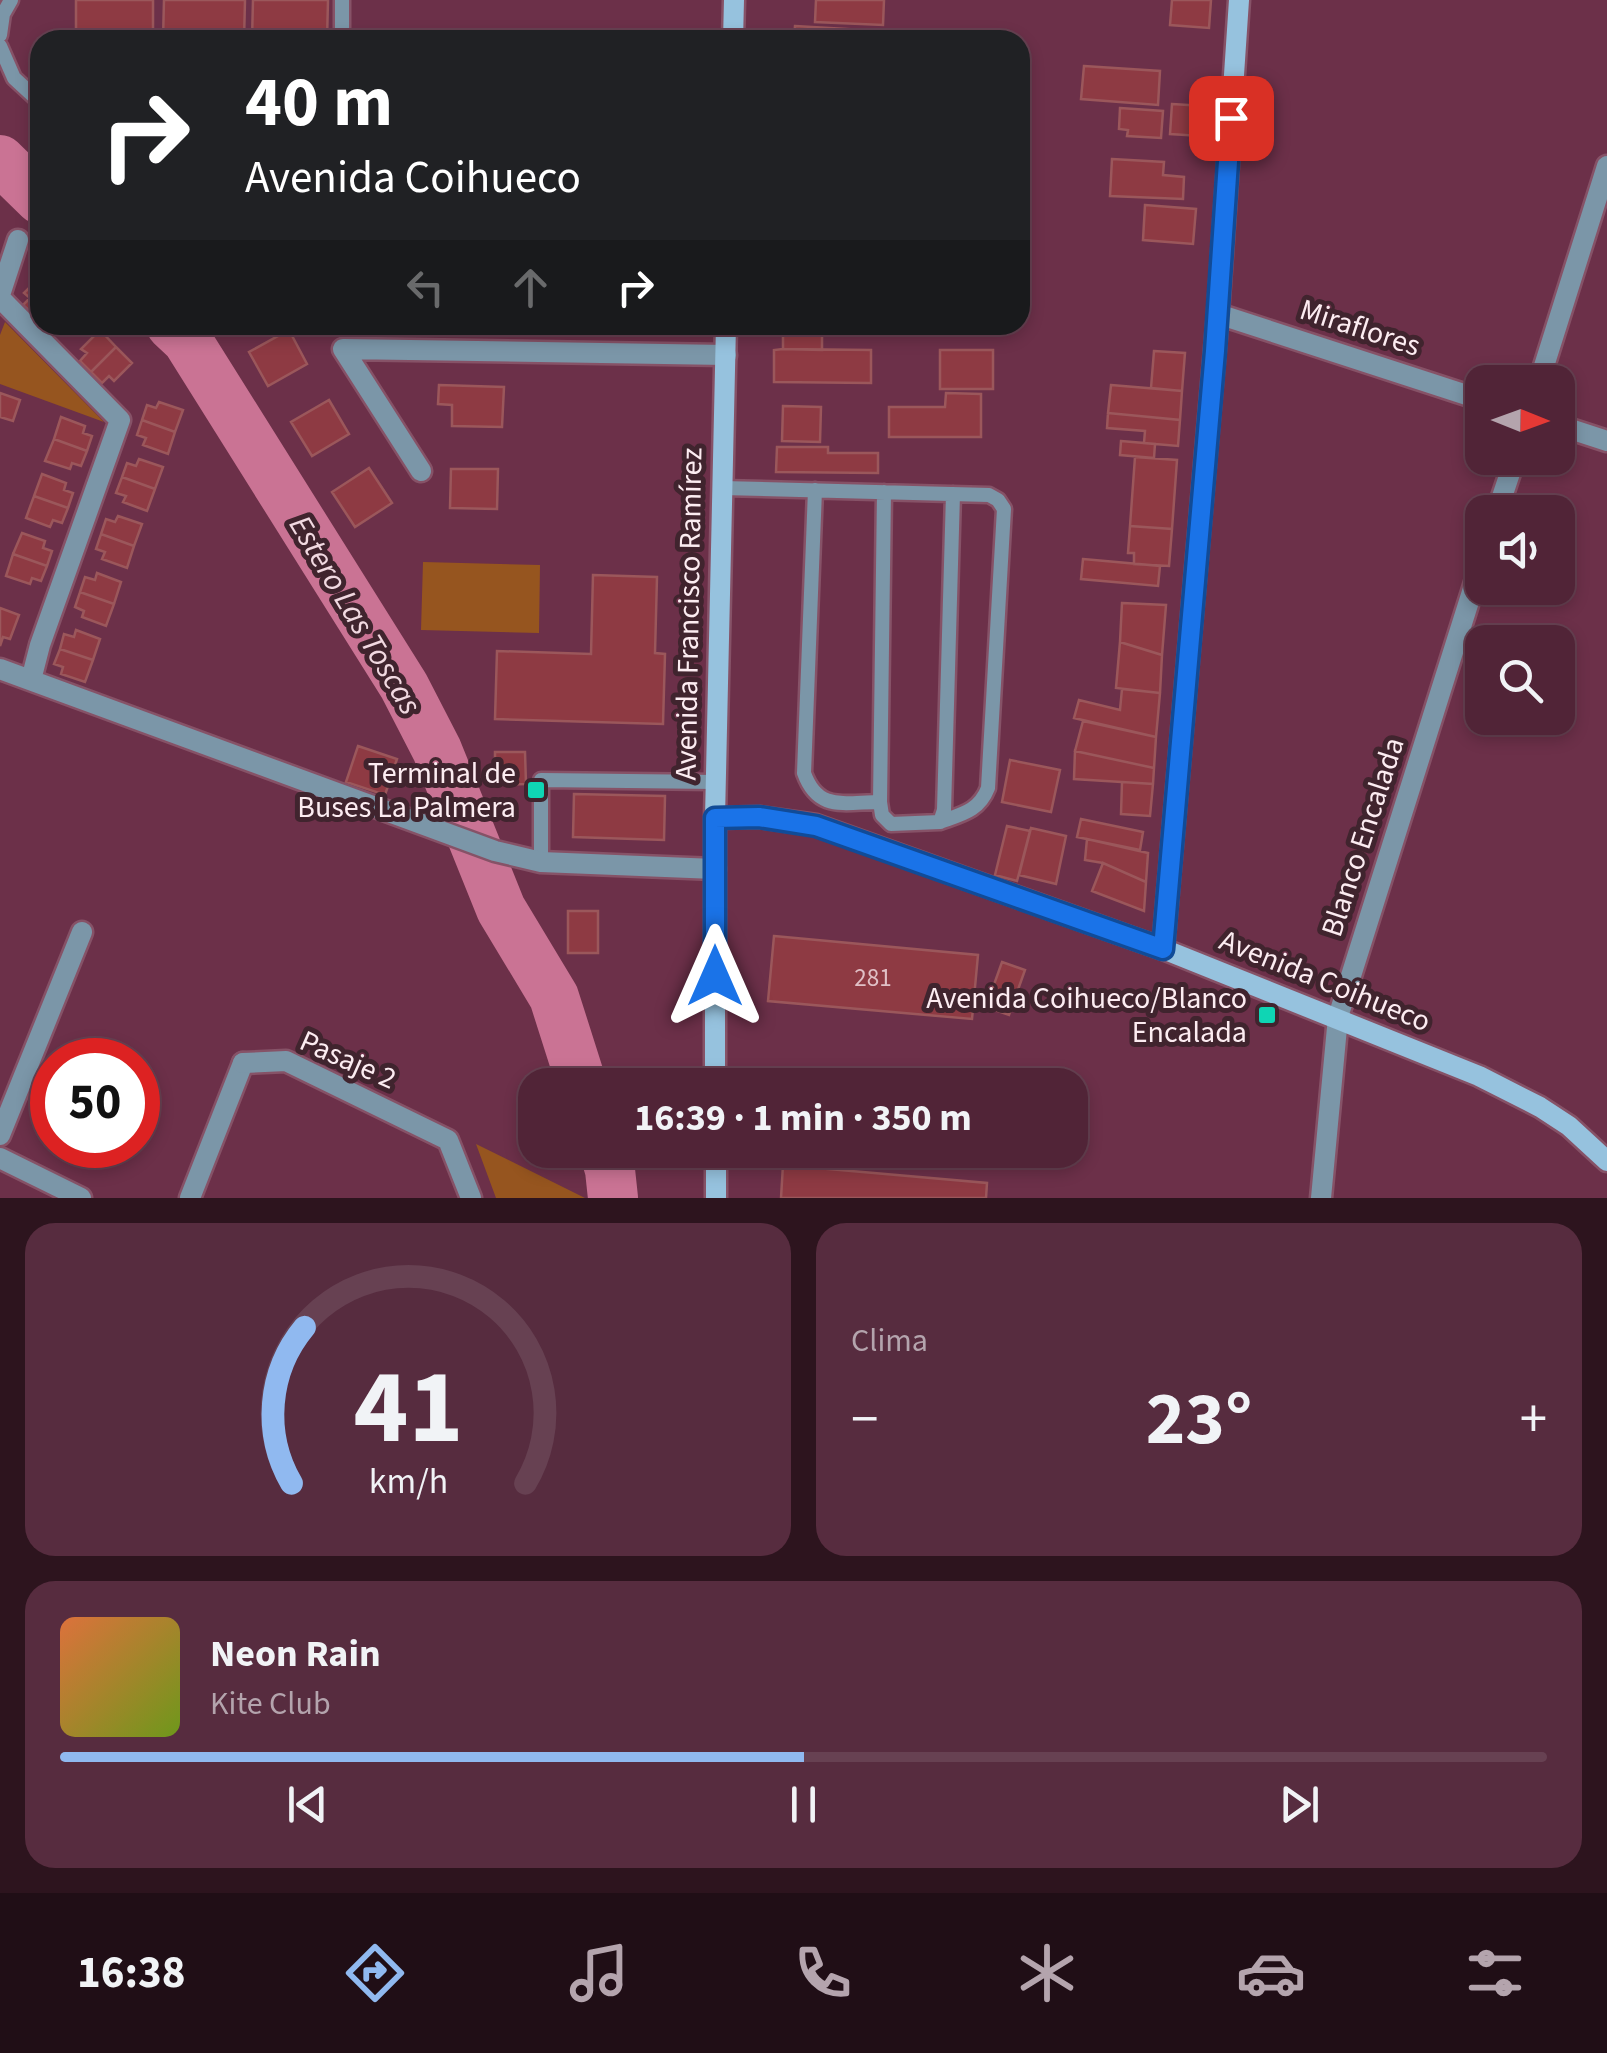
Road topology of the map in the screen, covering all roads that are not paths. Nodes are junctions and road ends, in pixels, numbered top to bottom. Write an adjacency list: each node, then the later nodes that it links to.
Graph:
1 (11, 0): 7 (lane)
2 (342, 0): 5 (lane)
3 (734, 0): 6 (main road)
4 (1239, 0): 13 (main road)
5 (342, 30)
6 (733, 30)
7 (0, 35)
8 (0, 46): 9 (lane)
9 (30, 93)
10 (1607, 166): 18 (street)
11 (18, 240): 12 (street)
12 (0, 297): 14 (street)
13 (1218, 314): 19 (street, Miraflores); 37 (main road)
14 (30, 328)
15 (37, 335): 29 (street)
16 (726, 335): 17 (main road, Avenida Francisco Ramírez)
17 (726, 355): 22 (street); 23 (main road, Avenida Francisco Ramírez)
18 (1543, 365)
19 (1465, 394)
20 (1575, 431): 21 (street)
21 (1607, 441)
22 (421, 471)
23 (722, 488): 24 (lane); 30 (main road, Avenida Francisco Ramírez)
24 (815, 490): 25 (lane); 31 (lane)
25 (884, 492): 26 (lane); 31 (lane)
26 (953, 494): 33 (lane); 33 (lane)
27 (1468, 605): 38 (street, Blanco Encalada)
28 (0, 669): 29 (street)
29 (30, 680): 34 (street)
30 (715, 782): 32 (main road, Avenida Francisco Ramírez); 34 (lane)
31 (880, 802): 33 (lane)
32 (715, 818): 35 (main road, Avenida Francisco Ramírez); 37 (main road, Avenida Coihueco)
33 (940, 822)
34 (541, 862): 35 (street)
35 (715, 869): 39 (main road, Avenida Francisco Ramírez)
36 (82, 932): 40 (street)
37 (1163, 949): 38 (main road, Avenida Coihueco)
38 (1338, 1017): 41 (main road, Avenida Coihueco); 49 (street, Blanco Encalada)
39 (715, 1068)
40 (0, 1135)
41 (1598, 1140): 43 (main road, Avenida Coihueco)
42 (0, 1158): 45 (street)
43 (1607, 1161)
44 (716, 1168): 48 (main road)
45 (81, 1198)
46 (190, 1198): 47 (street, Pasaje 2)
47 (472, 1198)
48 (716, 1198)
49 (1321, 1198)

